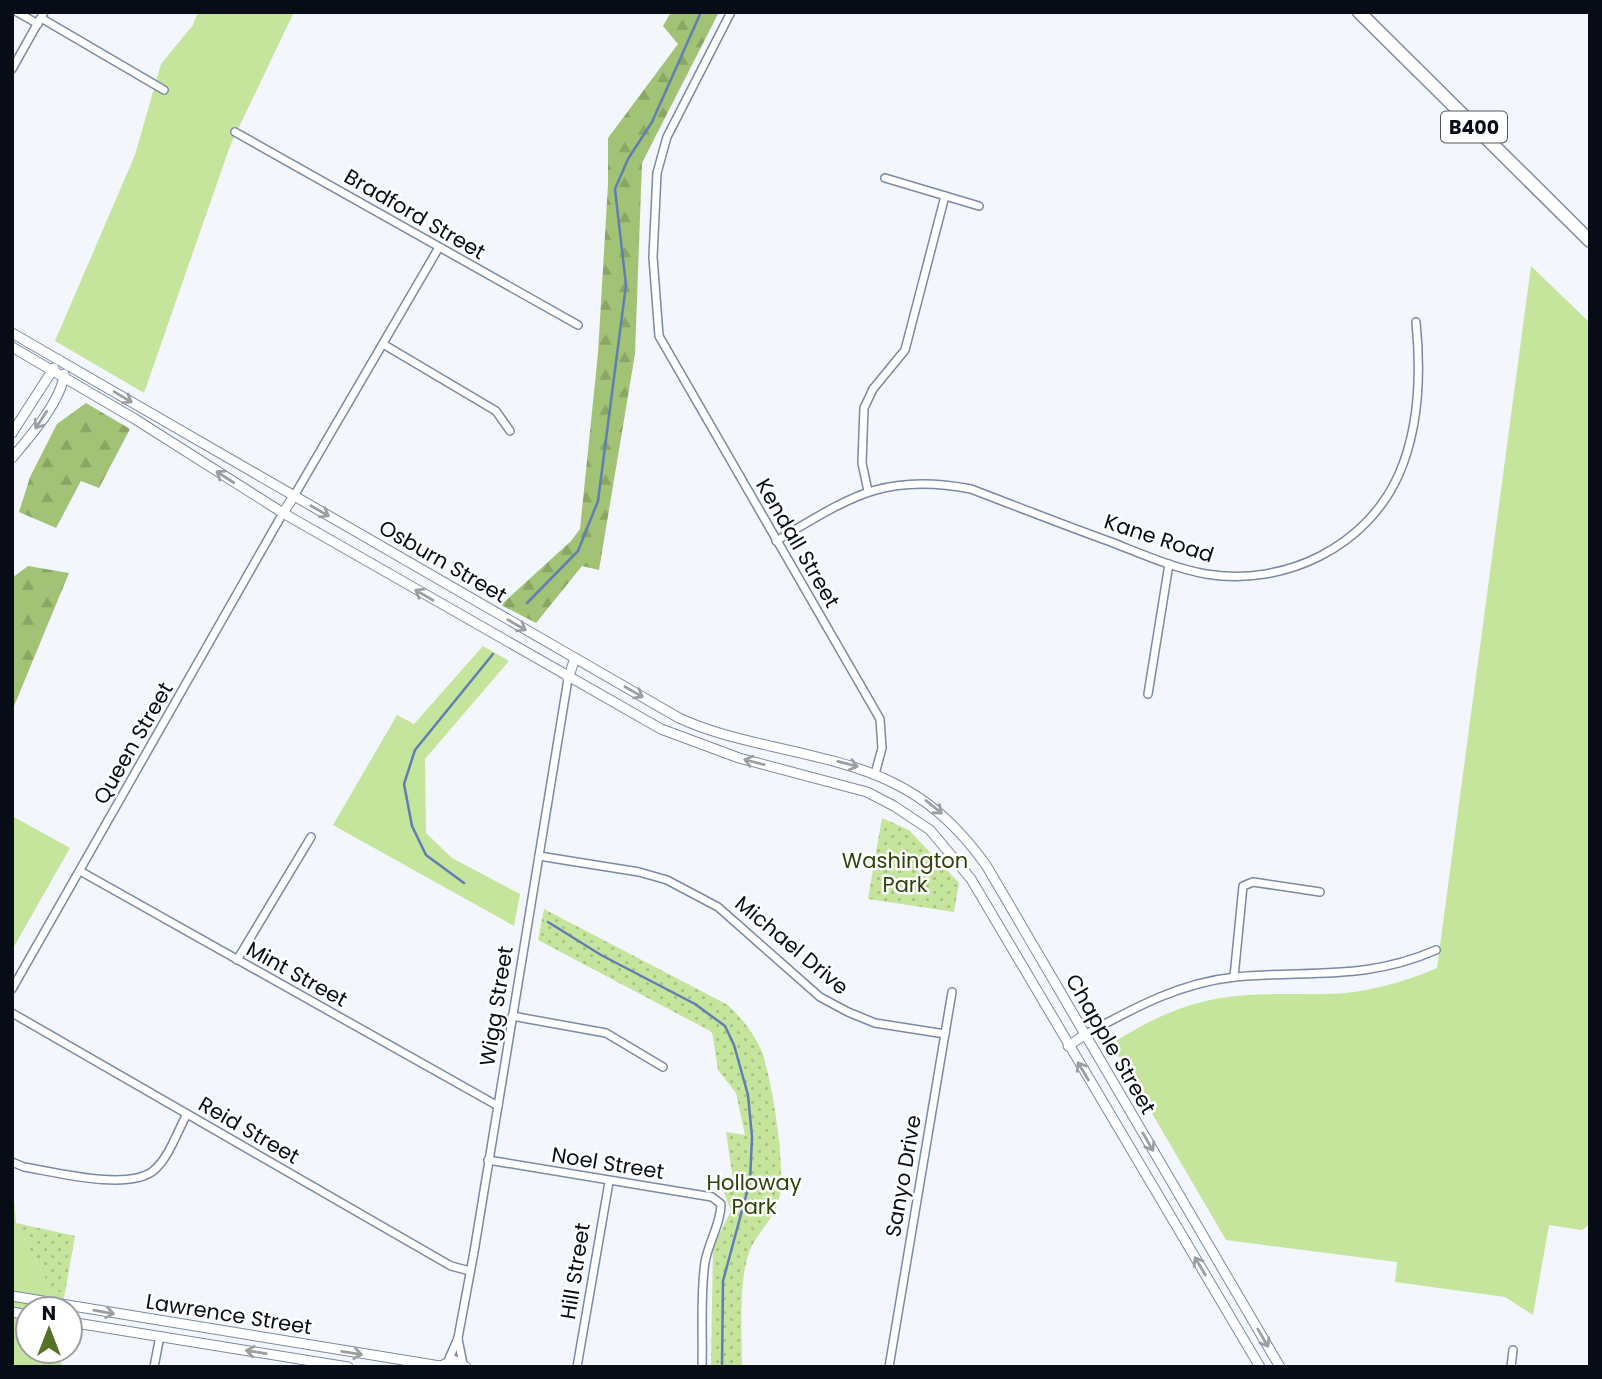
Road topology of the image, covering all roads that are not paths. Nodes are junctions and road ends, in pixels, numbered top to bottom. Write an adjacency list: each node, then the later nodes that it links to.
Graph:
1 (17, 12): 4 (street)
2 (731, 12): 27 (street, Kendall Street)
3 (1359, 12): 11 (main road, B400)
4 (41, 18): 5 (street); 6 (street)
5 (12, 69)
6 (164, 90)
7 (235, 132): 12 (street, Bradford Street)
8 (885, 178): 9 (street)
9 (945, 196): 10 (street); 24 (street)
10 (979, 206)
11 (1590, 241)
12 (438, 249): 14 (street, Bradford Street); 16 (street)
13 (1416, 322): 28 (street, Kane Road)
14 (578, 325)
15 (12, 333): 18 (street, Osburn Street)
16 (383, 344): 21 (street); 25 (street)
17 (12, 347): 19 (street, Osburn Street)
18 (65, 362): 19 (street); 20 (street); 25 (street, Osburn Street, one-way to 25)
19 (51, 370): 20 (street, Osburn Street); 22 (street)
20 (64, 379): 23 (street, one-way to 23); 26 (street, Osburn Street, one-way to 20)
21 (510, 431)
22 (12, 433)
23 (12, 458)
24 (868, 491): 27 (street, Kane Road); 28 (street, Kane Road)
25 (294, 496): 26 (street); 29 (street, Osburn Street, one-way to 29)
26 (283, 513): 30 (street, Osburn Street, one-way to 26); 36 (street, Queen Street)
27 (776, 541): 32 (street, Kendall Street)
28 (1169, 564): 31 (street)
29 (575, 658): 30 (street); 32 (street, Osburn Street, one-way to 32)
30 (568, 679): 33 (street, Osburn Street, one-way to 30); 35 (street, Wigg Street)
31 (1148, 694)
32 (875, 774): 33 (street); 46 (street, Chapple Street, one-way to 46)
33 (867, 792): 47 (street, Chapple Street)
34 (311, 838): 39 (street)
35 (539, 856): 44 (street, Wigg Street); 45 (street, Michael Drive)
36 (80, 871): 39 (street, Mint Street); 41 (street, Queen Street)
37 (1320, 891): 40 (street)
38 (1436, 950): 40 (street)
39 (237, 960): 49 (street, Mint Street)
40 (1234, 977): 46 (street)
41 (12, 989)
42 (952, 992): 45 (street, Sanyo Drive)
43 (12, 1013): 50 (street, Reid Street)
44 (512, 1016): 48 (street); 49 (street, Wigg Street)
45 (945, 1034): 69 (street, Sanyo Drive)
46 (1086, 1034): 47 (street); 71 (street, Chapple Street, one-way to 71)
47 (1069, 1046): 70 (street, Chapple Street, one-way to 47)
48 (663, 1067)
49 (498, 1106): 51 (street, Wigg Street)
50 (187, 1114): 52 (street); 54 (street, Reid Street)
51 (488, 1160): 53 (street, Noel Street); 54 (street, Wigg Street)
52 (12, 1162)
53 (608, 1182): 67 (street, Hill Street); 68 (street, Noel Street)
54 (470, 1271): 59 (street, Wigg Street)
55 (12, 1296): 56 (street, Lawrence Street, one-way to 56)
56 (162, 1321): 58 (street); 60 (street, Lawrence Street)
57 (84, 1323): 58 (street, Lawrence Street)
58 (160, 1336): 62 (street, Lawrence Street, one-way to 58); 65 (street)
59 (458, 1338): 63 (street, Wigg Street); 64 (street, Wigg Street)
60 (302, 1344): 62 (street); 63 (street, Lawrence Street, one-way to 63)
61 (1513, 1350): 72 (street)
62 (300, 1359): 66 (street, Lawrence Street)
63 (442, 1364): 64 (street, Lawrence Street)
64 (464, 1365)
65 (154, 1367)
66 (348, 1367)
67 (577, 1367)
68 (702, 1367)
69 (889, 1367)
70 (1260, 1367)
71 (1280, 1367)
72 (1511, 1367)

